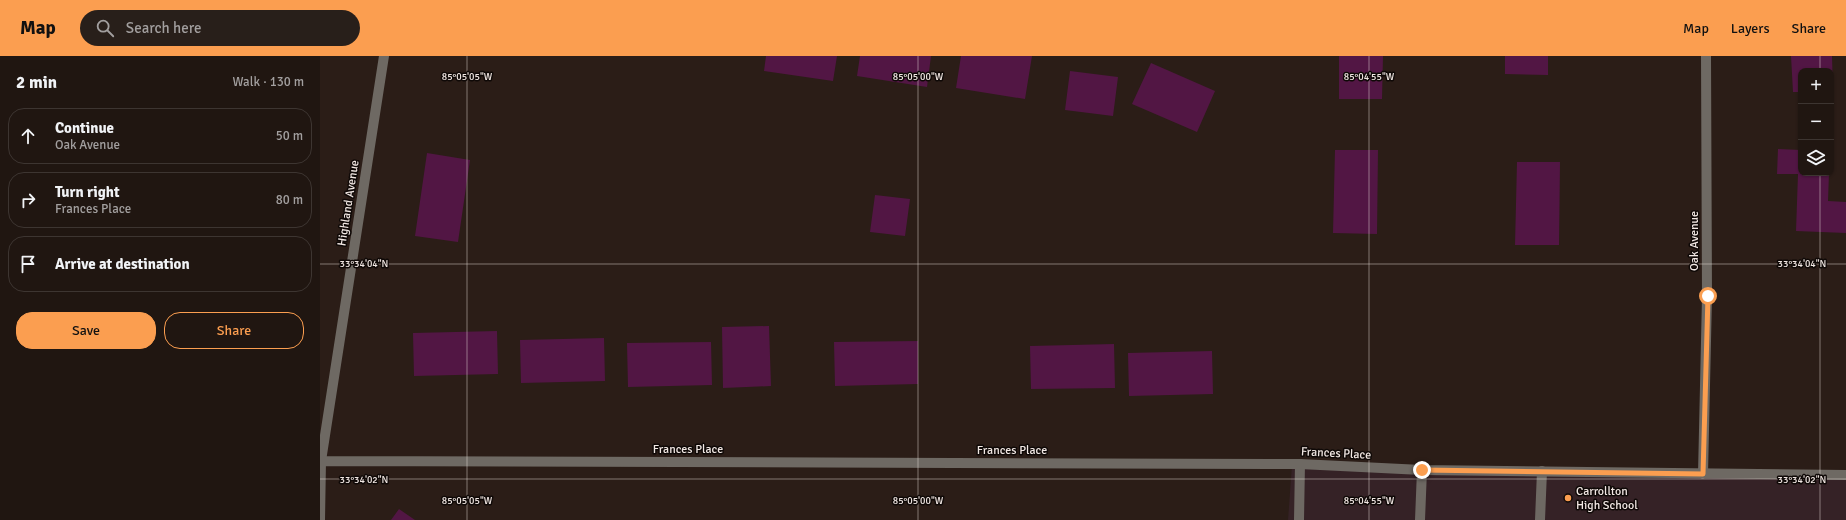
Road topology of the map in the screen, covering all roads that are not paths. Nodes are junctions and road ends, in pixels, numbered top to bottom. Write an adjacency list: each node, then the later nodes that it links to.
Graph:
1 (384, 56): 3 (street, Highland Avenue)
2 (1706, 56): 7 (street, Oak Avenue)
3 (321, 461): 4 (street, Frances Place); 9 (street, Highland Avenue)
4 (1300, 464): 5 (street, Frances Place); 10 (street)
5 (1422, 470): 6 (street, Frances Place); 11 (street)
6 (1542, 471): 7 (street, Frances Place); 12 (street)
7 (1703, 474): 8 (street, Frances Place)
8 (1846, 475)
9 (320, 520)
10 (1299, 520)
11 (1420, 520)
12 (1540, 520)

